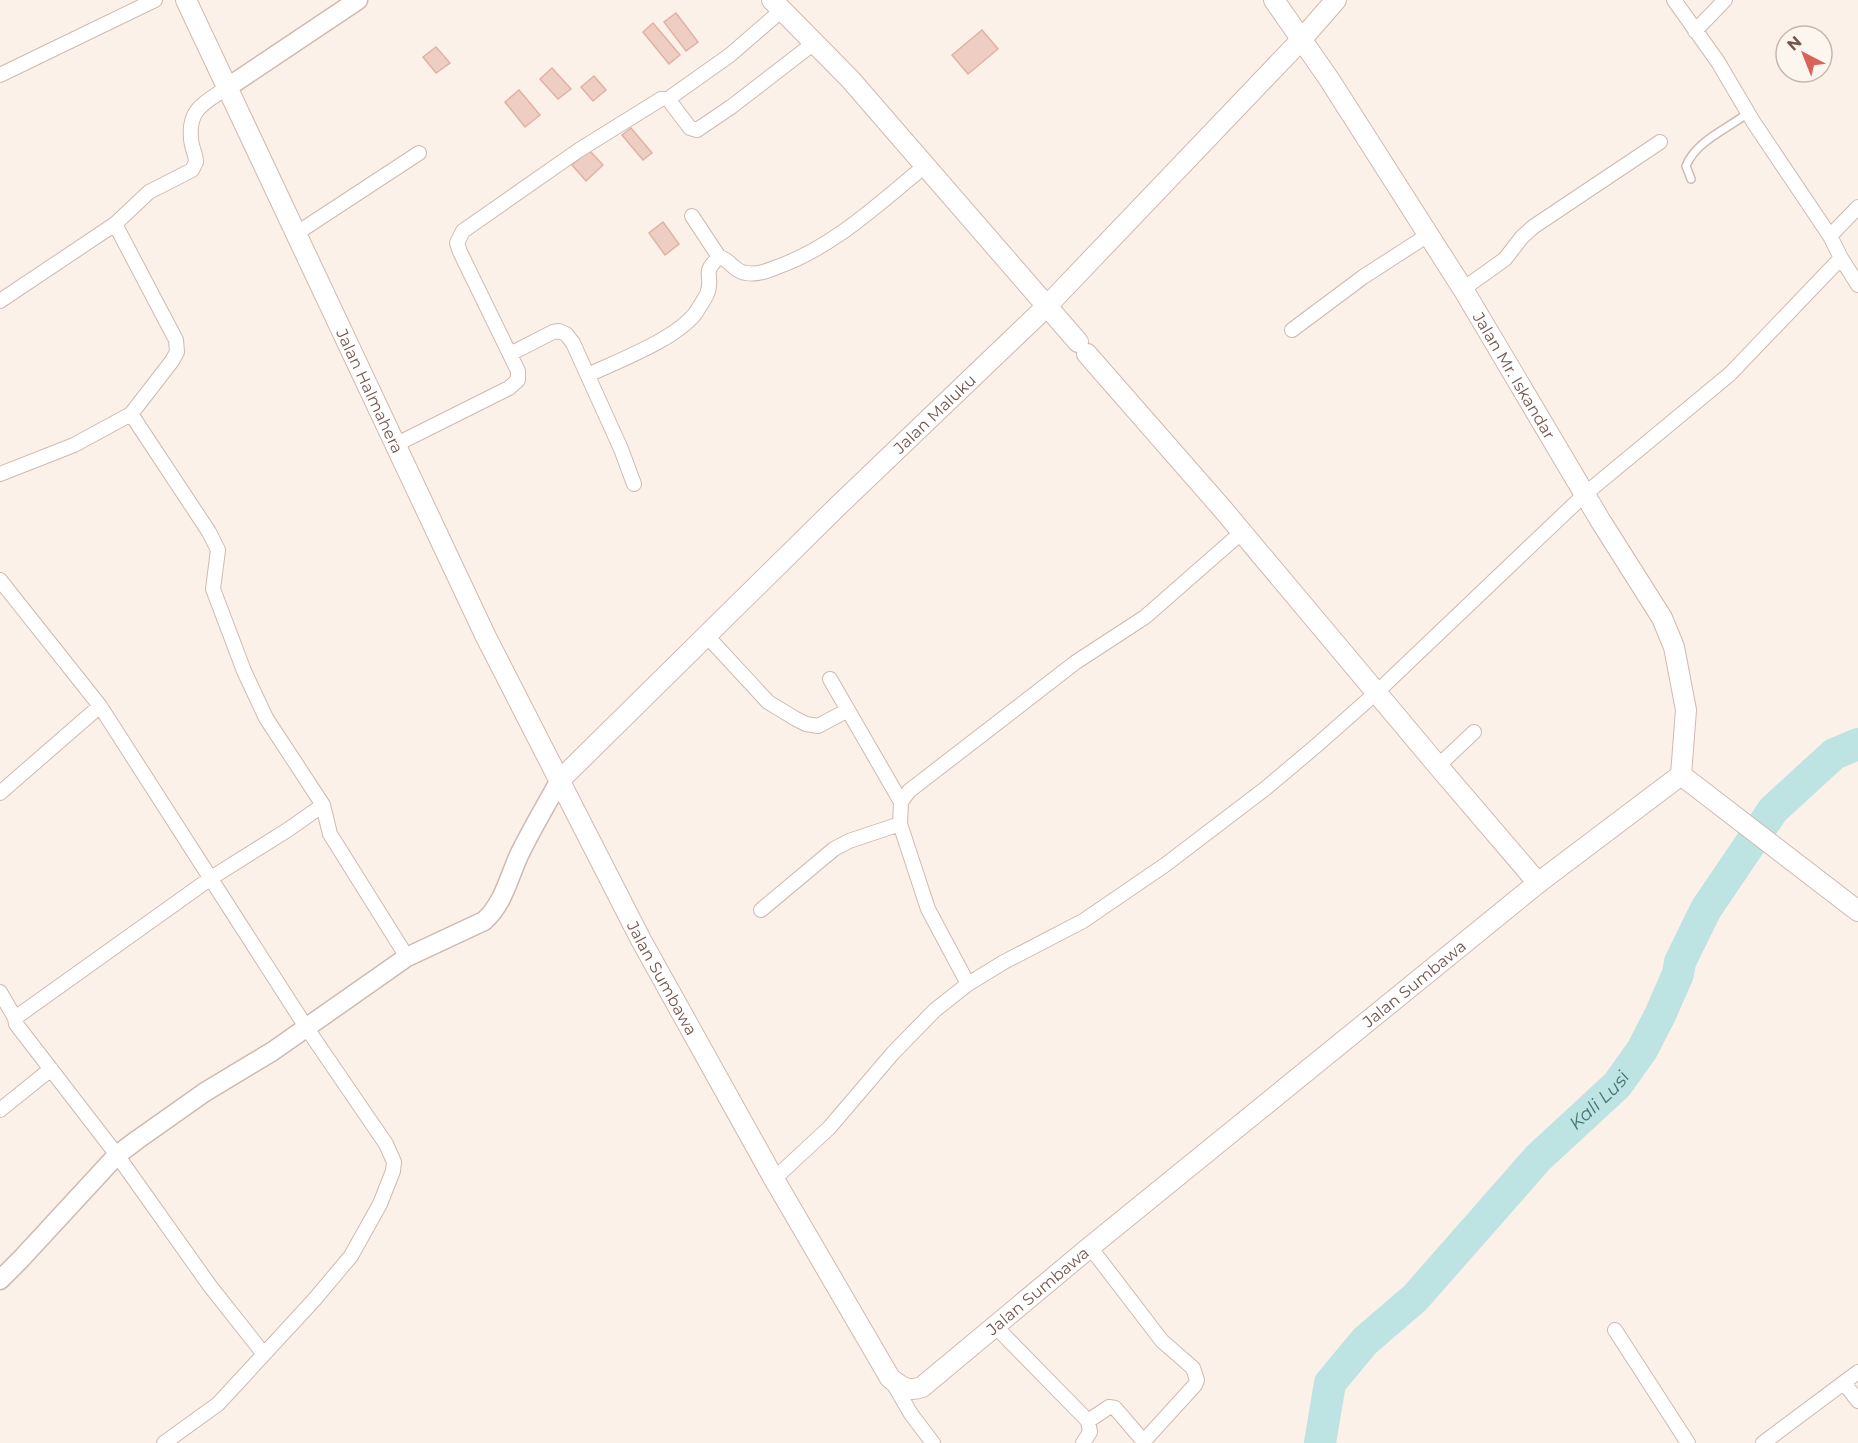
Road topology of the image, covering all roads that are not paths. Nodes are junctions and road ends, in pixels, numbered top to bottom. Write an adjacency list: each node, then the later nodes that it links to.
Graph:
1 (155, 0): 12 (street)
2 (186, 0): 13 (main road, Jalan Halmahera)
3 (358, 0): 13 (street)
4 (1274, 0): 10 (main road, Jalan Mr. Iskandar)
5 (1336, 0): 10 (main road, Jalan Maluku)
6 (1674, 0): 9 (street)
7 (1725, 0): 9 (street)
8 (777, 5): 11 (main road); 14 (street)
9 (1695, 31): 15 (street)
10 (1301, 40): 24 (main road, Jalan Mr. Iskandar); 31 (main road, Jalan Maluku)
11 (814, 43): 14 (street); 18 (main road)
12 (0, 75)
13 (228, 87): 22 (street); 23 (main road, Jalan Halmahera)
14 (668, 99): 33 (street)
15 (1748, 112): 19 (lane); 25 (street)
16 (1660, 142): 29 (street)
17 (419, 153): 23 (street)
18 (925, 166): 26 (street); 31 (main road)
19 (1691, 179)
20 (1858, 207): 25 (street)
21 (692, 216): 26 (street)
22 (115, 224): 30 (street); 35 (street)
23 (297, 233): 36 (main road, Jalan Halmahera)
24 (1428, 235): 29 (main road, Jalan Mr. Iskandar); 32 (street)
25 (1830, 236): 27 (street)
26 (719, 257): 34 (street)
27 (1841, 258): 28 (street); 39 (street)
28 (1858, 285)
29 (1463, 290): 39 (main road, Jalan Mr. Iskandar)
30 (0, 302)
31 (1046, 307): 40 (main road); 42 (main road, Jalan Maluku)
32 (1292, 330)
33 (510, 354): 34 (street); 36 (street)
34 (588, 375): 38 (street)
35 (130, 414): 37 (street); 53 (street)
36 (395, 445): 50 (main road, Jalan Halmahera)
37 (0, 474)
38 (634, 484)
39 (1585, 494): 44 (street); 49 (main road, Jalan Mr. Iskandar)
40 (1242, 532): 44 (main road); 52 (street)
41 (0, 580): 45 (street)
42 (707, 636): 46 (street); 50 (main road, Jalan Maluku)
43 (830, 679): 46 (street)
44 (1377, 692): 48 (main road); 60 (street)
45 (100, 706): 51 (street); 55 (street)
46 (848, 710): 52 (street)
47 (1474, 732): 48 (street)
48 (1438, 766): 56 (main road)
49 (1682, 775): 56 (main road, Jalan Sumbawa); 57 (main road)
50 (560, 780): 59 (street); 67 (main road, Jalan Sumbawa)
51 (0, 793)
52 (901, 802): 54 (street)
53 (323, 805): 55 (street); 59 (street)
54 (900, 824): 58 (street); 60 (street)
55 (211, 878): 62 (street); 63 (street)
56 (1538, 883): 68 (main road, Jalan Sumbawa)
57 (1854, 908)
58 (761, 909)
59 (407, 957): 63 (street)
60 (968, 984): 67 (street)
61 (0, 992): 62 (street)
62 (15, 1018): 64 (street)
63 (306, 1027): 66 (street); 72 (street)
64 (51, 1069): 65 (street); 66 (street)
65 (0, 1110)
66 (117, 1155): 69 (street); 72 (street)
67 (774, 1179): 74 (main road, Jalan Sumbawa)
68 (1090, 1247): 70 (main road, Jalan Sumbawa); 78 (street)
69 (0, 1280)
70 (995, 1326): 74 (main road, Jalan Sumbawa); 77 (street)
71 (1615, 1330): 82 (street)
72 (263, 1353): 79 (street)
73 (1858, 1372): 75 (street)
74 (890, 1378): 80 (street)
75 (1844, 1383): 76 (street); 83 (street)
76 (1858, 1401)
77 (1088, 1421): 78 (street); 81 (street)
78 (1144, 1442)
79 (164, 1443)
80 (933, 1443)
81 (1083, 1443)
82 (1688, 1443)
83 (1763, 1443)

